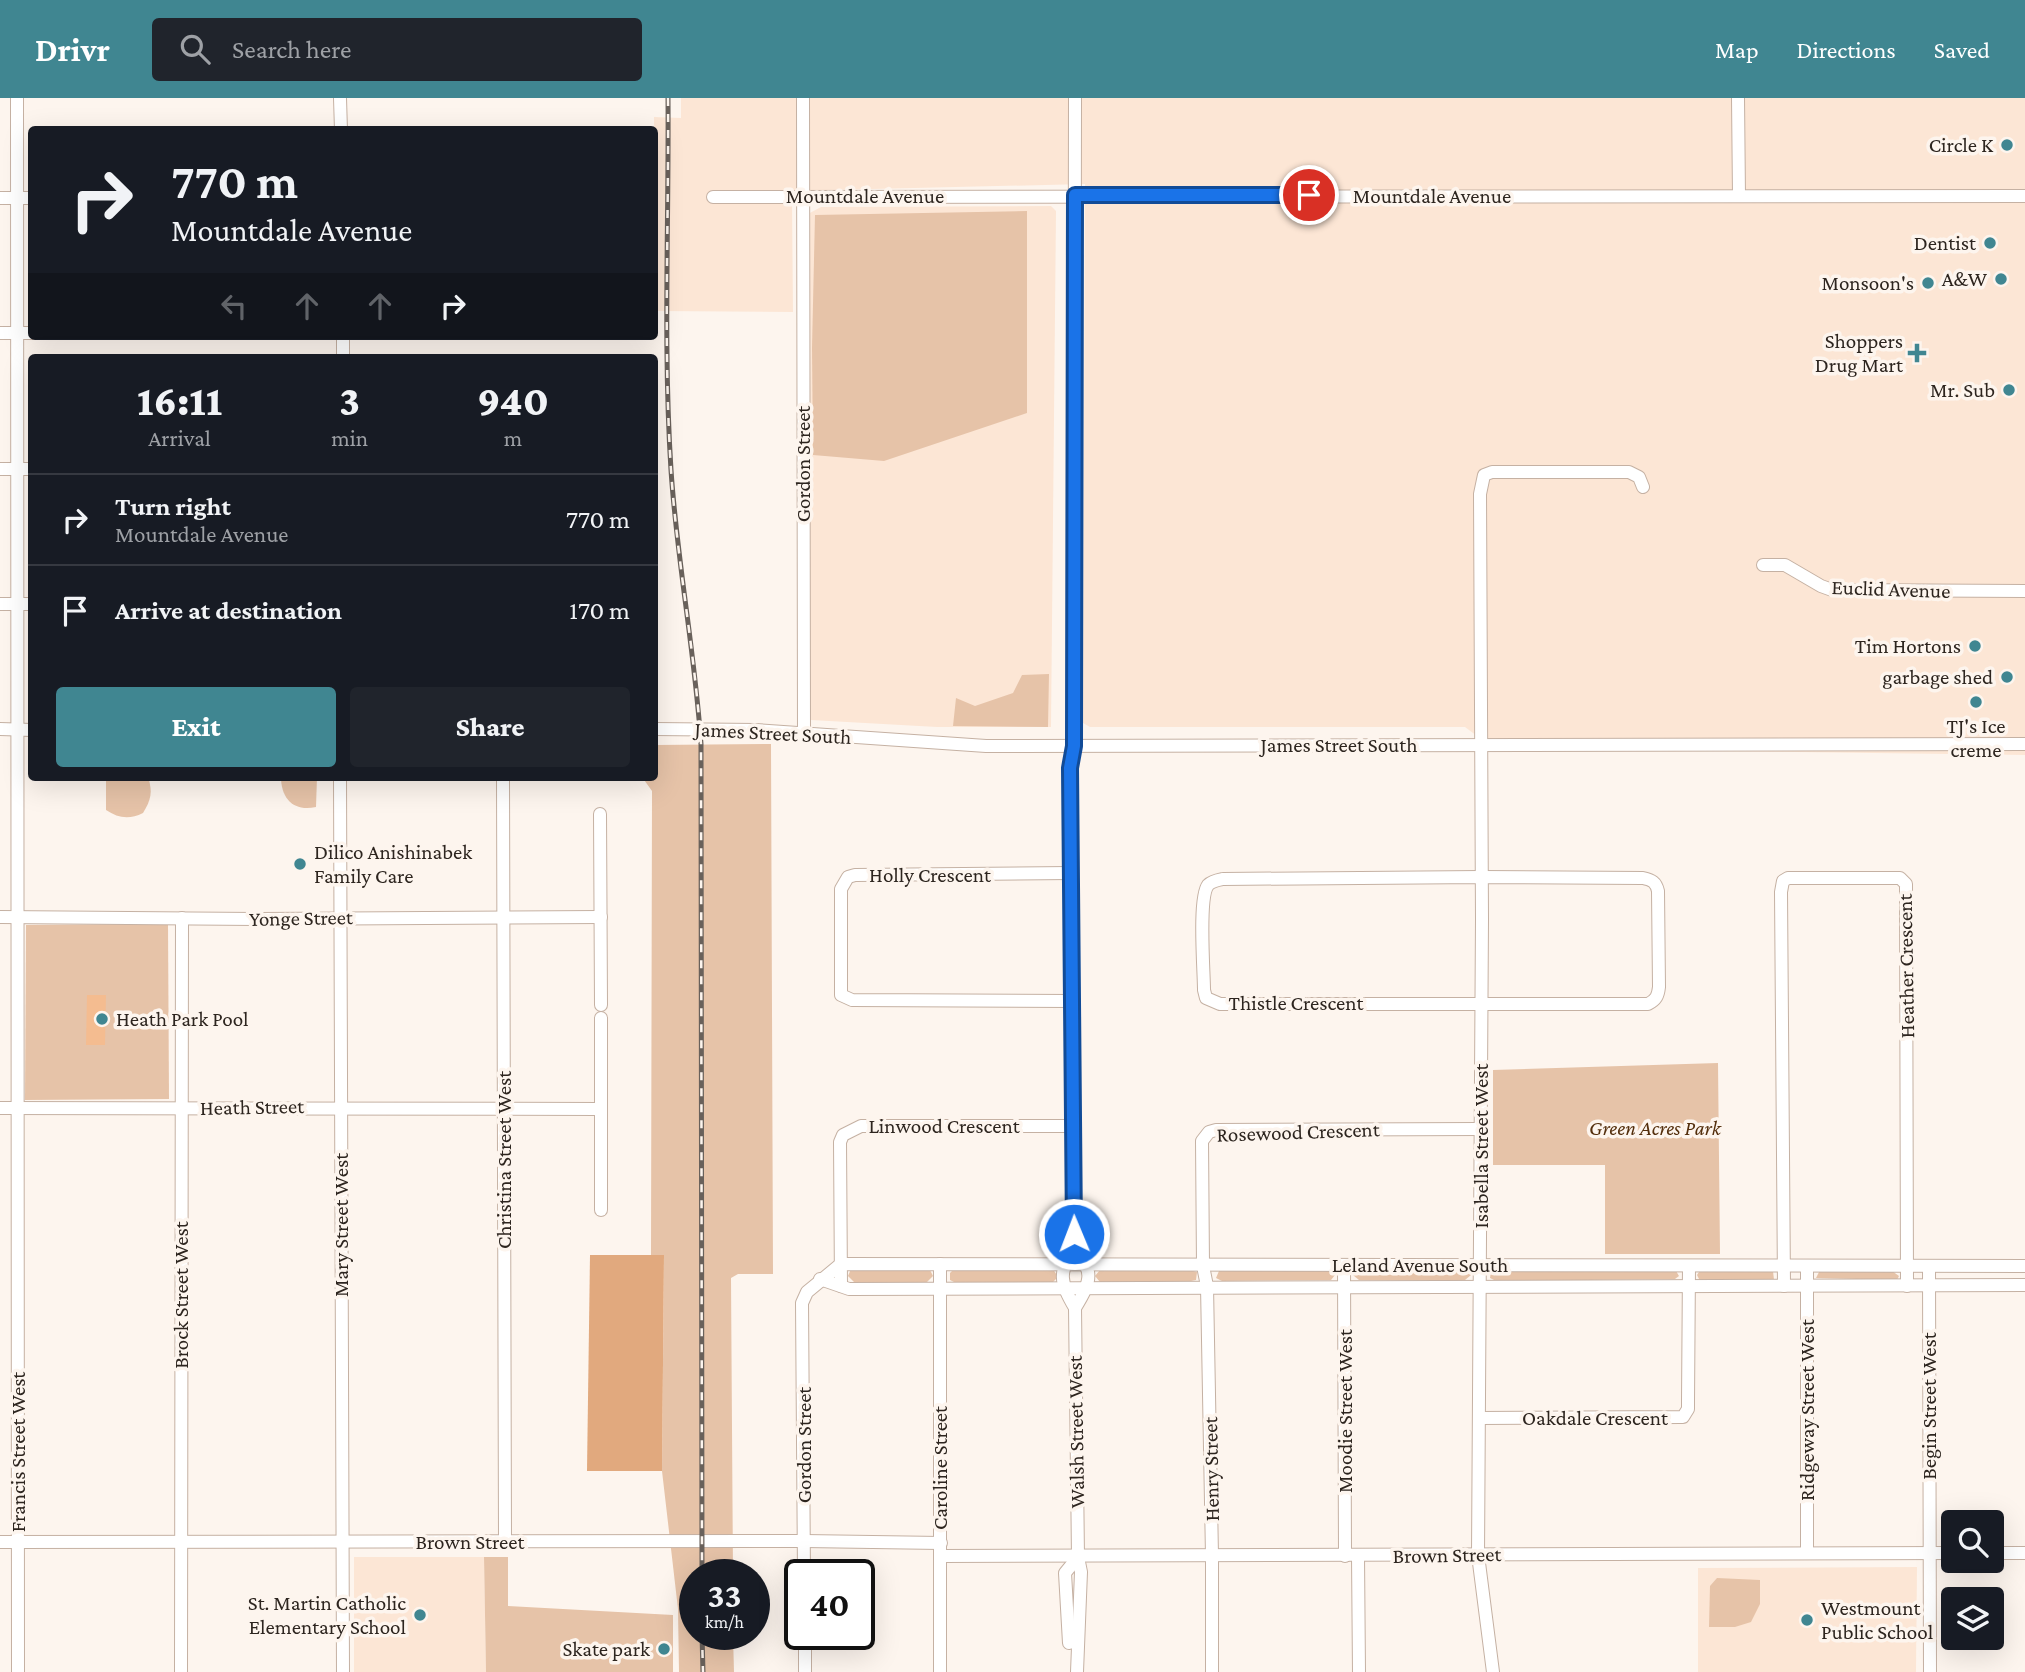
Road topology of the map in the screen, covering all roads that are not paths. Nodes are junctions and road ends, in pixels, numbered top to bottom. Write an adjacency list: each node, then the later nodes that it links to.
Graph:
1 (17, 98): 13 (street, Francis Street West)
2 (340, 98): 6 (street)
3 (803, 98): 8 (street, Gordon Street)
4 (1074, 98): 7 (street)
5 (1738, 98): 9 (street)
6 (341, 126)
7 (1075, 195): 8 (street, Mountdale Avenue); 9 (street, Mountdale Avenue); 33 (street)
8 (804, 196): 11 (street, Mountdale Avenue); 31 (street, Gordon Street)
9 (1739, 196): 10 (street, Mountdale Avenue)
10 (2025, 196)
11 (713, 197)
12 (0, 198): 13 (street)
13 (18, 198): 14 (street); 16 (street, Francis Street West)
14 (28, 198)
15 (0, 333): 16 (street)
16 (17, 333): 17 (street); 19 (street, Francis Street West)
17 (28, 333)
18 (0, 468): 19 (street)
19 (17, 468): 20 (street); 25 (street, Francis Street West)
20 (28, 468)
21 (1643, 486): 34 (street, Isabella Street West)
22 (1763, 565): 23 (street, Euclid Avenue)
23 (2025, 591)
24 (0, 604): 25 (street)
25 (17, 604): 26 (street); 29 (street, Francis Street West)
26 (28, 604)
27 (0, 729): 29 (street)
28 (658, 729): 31 (street, James Street South)
29 (17, 730): 30 (street); 41 (street, Francis Street West)
30 (28, 730)
31 (804, 733): 33 (street, James Street South)
32 (2025, 744): 34 (street, James Street South)
33 (1074, 746): 34 (street, James Street South); 38 (street)
34 (1481, 746): 39 (street, Isabella Street West)
35 (340, 781): 42 (street, Mary Street West)
36 (503, 781): 45 (street, Christina Street West)
37 (600, 814): 43 (street)
38 (1072, 873): 46 (street); 46 (street, Holly Crescent)
39 (1481, 877): 47 (street, Isabella Street West); 47 (street); 47 (street, Thistle Crescent)
40 (0, 917): 41 (street, Yonge Street)
41 (16, 917): 44 (street, Yonge Street); 50 (street, Francis Street West)
42 (341, 917): 44 (street, Yonge Street); 45 (street, Yonge Street); 48 (street, Mary Street West)
43 (601, 917): 45 (street, Yonge Street); 53 (street)
44 (182, 918): 51 (street, Brock Street West)
45 (504, 918): 52 (street, Christina Street West)
46 (1072, 1001): 54 (street)
47 (1481, 1003): 55 (street, Isabella Street West)
48 (341, 1107): 51 (street, Heath Street); 52 (street, Heath Street); 92 (street, Mary Street West)
49 (0, 1108): 50 (street, Heath Street)
50 (17, 1108): 51 (street, Heath Street); 89 (street, Francis Street West)
51 (181, 1108): 90 (street, Brock Street West)
52 (503, 1108): 53 (street, Heath Street); 91 (street, Christina Street West)
53 (601, 1109): 56 (street)
54 (1073, 1126): 57 (street); 59 (street, Linwood Crescent)
55 (1481, 1129): 63 (street, Isabella Street West); 65 (street, Rosewood Crescent)
56 (601, 1210)
57 (1074, 1245): 60 (street); 61 (street)
58 (940, 1264): 59 (street, Leland Avenue South); 60 (street, Leland Avenue South); 82 (street, Caroline Street)
59 (841, 1265): 71 (street); 74 (street, Linwood Crescent)
60 (1063, 1265): 61 (street, Leland Avenue South); 83 (street)
61 (1088, 1265): 65 (street, Leland Avenue South); 84 (street)
62 (1344, 1265): 63 (street, Leland Avenue South); 65 (street, Leland Avenue South); 76 (street, Moodie Street West)
63 (1481, 1265): 66 (street, Leland Avenue South); 72 (street, Isabella Street West)
64 (1784, 1265): 66 (street, Leland Avenue South); 67 (street, Leland Avenue South); 70 (street, Heather Crescent); 77 (street, Heather Crescent)
65 (1203, 1266): 75 (street, Henry Street)
66 (1689, 1266): 81 (street, Oakdale Crescent)
67 (1807, 1266): 70 (street, Leland Avenue South); 78 (street, Ridgeway Street West)
68 (1929, 1266): 69 (street, Leland Avenue South); 70 (street, Leland Avenue South); 80 (street, Begin Street West)
69 (2025, 1266)
70 (1907, 1267): 79 (street, Heather Crescent)
71 (820, 1279): 74 (street, Leland Avenue South); 87 (street, Gordon Street)
72 (1481, 1285): 76 (street, Leland Avenue South); 81 (street, Leland Avenue South); 86 (street, Isabella Street West)
73 (2025, 1285): 80 (street, Leland Avenue South)
74 (841, 1286): 82 (street, Leland Avenue South)
75 (1208, 1286): 76 (street, Leland Avenue South); 84 (street, Leland Avenue South); 100 (street, Henry Street)
76 (1344, 1286): 101 (street, Moodie Street West)
77 (1784, 1286): 78 (street, Leland Avenue South); 81 (street, Leland Avenue South)
78 (1807, 1286): 79 (street, Leland Avenue South); 94 (street, Ridgeway Street West)
79 (1907, 1286): 80 (street, Leland Avenue South)
80 (1929, 1286): 97 (street, Begin Street West)
81 (1689, 1287): 86 (street, Oakdale Crescent)
82 (940, 1288): 83 (street, Leland Avenue South); 93 (street, Caroline Street)
83 (1063, 1288): 84 (street, Leland Avenue South); 85 (street)
84 (1088, 1288): 85 (street)
85 (1075, 1307): 102 (street, Walsh Street West)
86 (1480, 1418): 99 (street, Isabella Street West)
87 (804, 1541): 91 (street, Brown Street); 93 (street, Brown Street); 103 (street, Gordon Street)
88 (0, 1542): 89 (street, Brown Street)
89 (19, 1542): 90 (street, Brown Street); 105 (street, Francis Street West)
90 (181, 1542): 92 (street, Brown Street); 106 (street, Brock Street West)
91 (505, 1542): 92 (street, Brown Street)
92 (342, 1543): 107 (street, Mary Street West)
93 (940, 1550): 102 (street, Brown Street); 109 (street, Caroline Street)
94 (1807, 1553): 97 (street, Brown Street); 99 (street, Brown Street)
95 (2004, 1553): 96 (street)
96 (2025, 1553)
97 (1930, 1554): 98 (street, Brown Street); 115 (street, Begin Street West)
98 (1941, 1554)
99 (1478, 1555): 101 (street, Brown Street); 114 (street, Isabella Street West)
100 (1212, 1556): 101 (street, Brown Street); 102 (street, Brown Street); 112 (street, Henry Street)
101 (1352, 1556): 113 (street, Moodie Street West)
102 (1078, 1557): 110 (street, Walsh Street West); 111 (street, Walsh Street West)
103 (804, 1559)
104 (805, 1650): 108 (street)
105 (18, 1672)
106 (181, 1672)
107 (343, 1672)
108 (805, 1672)
109 (940, 1672)
110 (1069, 1672)
111 (1077, 1672)
112 (1212, 1672)
113 (1359, 1672)
114 (1493, 1672)
115 (1930, 1672)

